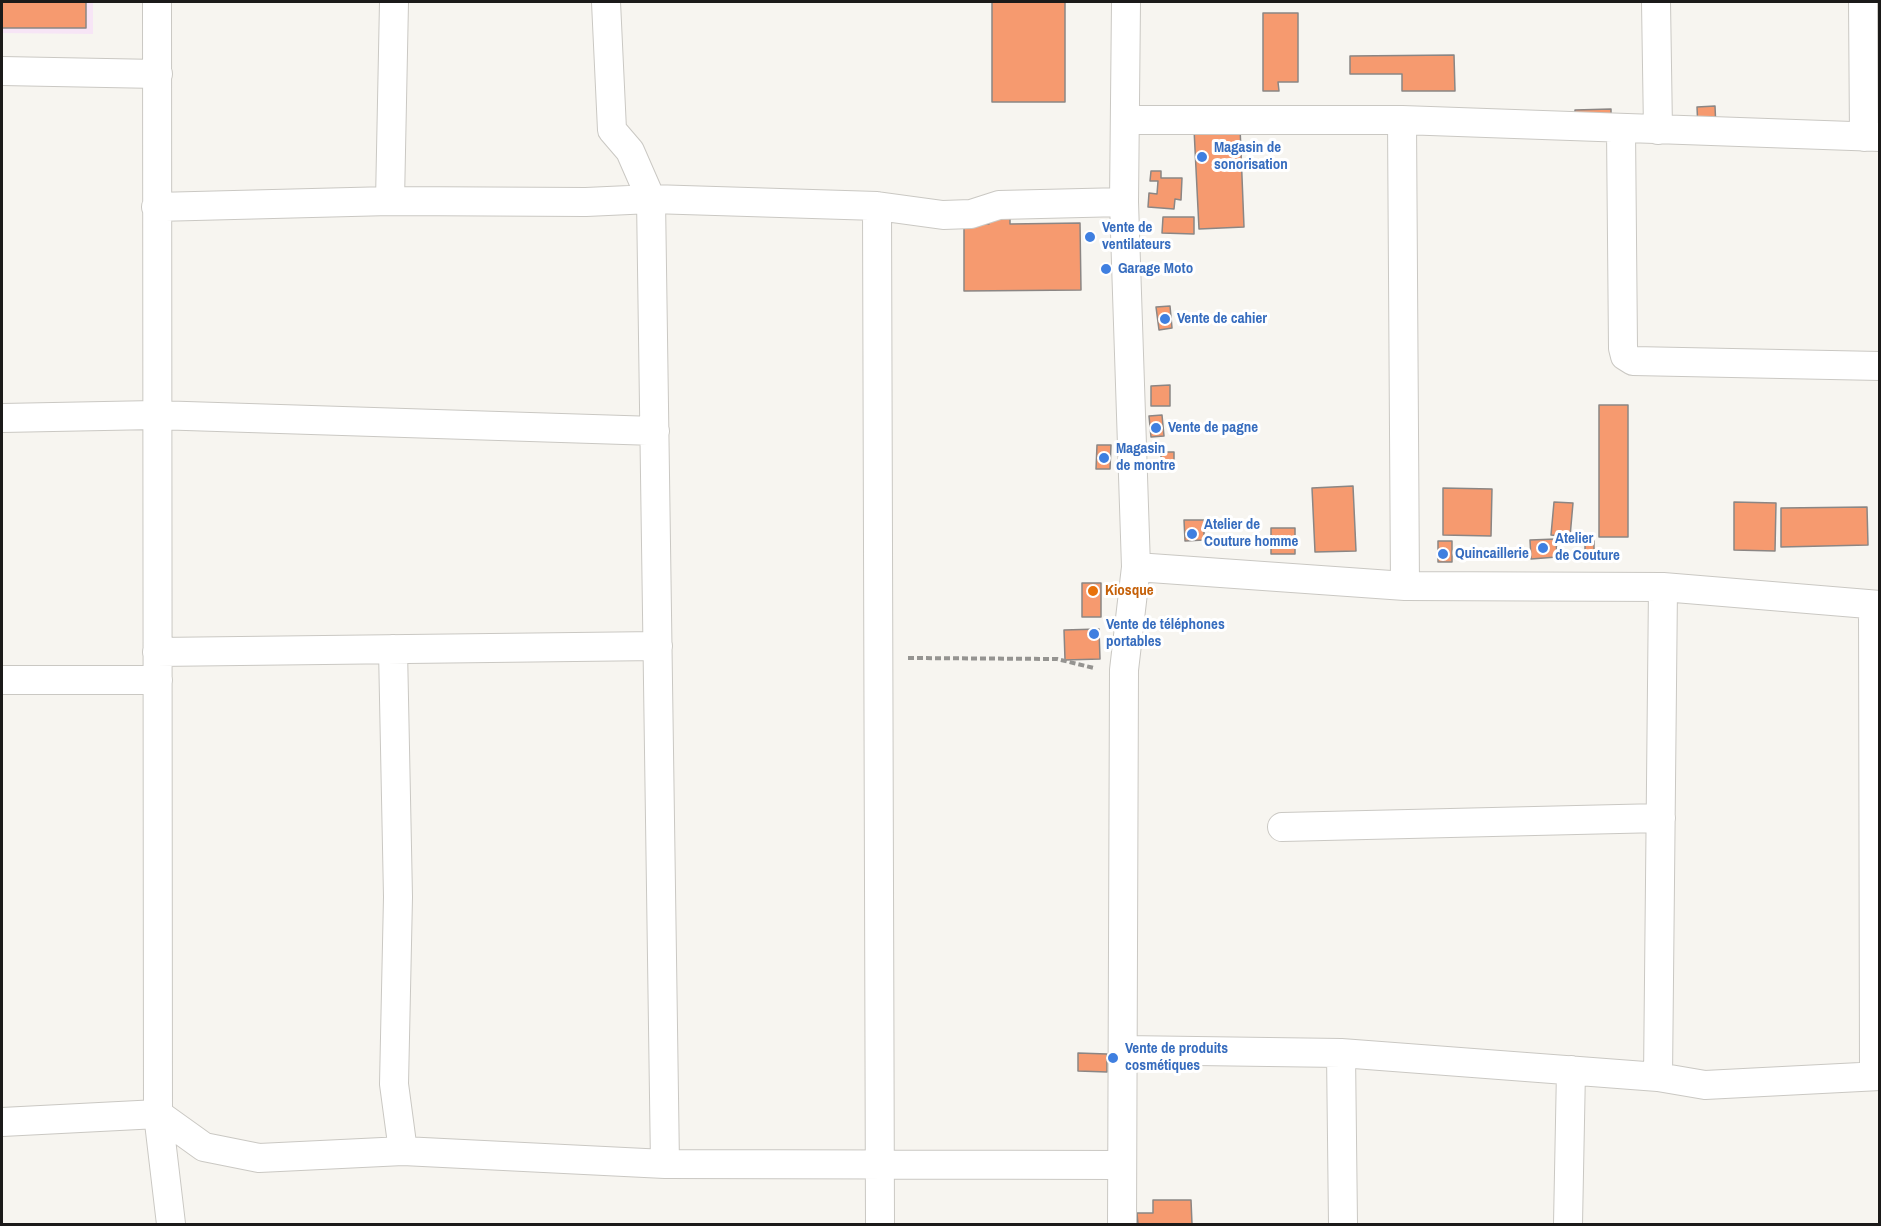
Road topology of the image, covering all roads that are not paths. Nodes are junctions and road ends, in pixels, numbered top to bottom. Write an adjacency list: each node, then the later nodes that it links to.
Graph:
1 (157, 2): 8 (street)
2 (394, 2): 15 (street)
3 (606, 2): 14 (street)
4 (1126, 2): 9 (street)
5 (1656, 2): 12 (street)
6 (1863, 2): 13 (street)
7 (2, 71): 8 (street)
8 (158, 74): 18 (street)
9 (1126, 120): 10 (street); 16 (street)
10 (1402, 120): 11 (street); 24 (street)
11 (1621, 129): 12 (street); 19 (street)
12 (1658, 130): 13 (street)
13 (1872, 137)
14 (651, 199): 15 (street); 17 (street); 22 (street)
15 (390, 201): 18 (street)
16 (1124, 202): 17 (street); 23 (street)
17 (877, 206): 42 (street)
18 (156, 207): 20 (street)
19 (1880, 366)
20 (155, 415): 21 (street); 22 (street); 29 (street)
21 (2, 418)
22 (655, 430): 27 (street)
23 (1136, 567): 24 (street); 34 (street)
24 (1405, 586): 25 (street)
25 (1663, 587): 26 (street); 32 (street)
26 (1876, 605): 37 (street)
27 (658, 646): 28 (street); 43 (street)
28 (393, 649): 29 (street); 41 (street)
29 (157, 652): 31 (street)
30 (2, 680): 31 (street)
31 (158, 680): 39 (street)
32 (1661, 818): 33 (street); 38 (street)
33 (1282, 827)
34 (1124, 1050): 35 (street); 44 (street)
35 (1341, 1053): 36 (street); 48 (street)
36 (1572, 1070): 38 (street); 49 (street)
37 (1877, 1076): 38 (street)
38 (1658, 1077)
39 (158, 1114): 40 (street); 41 (street); 45 (street)
40 (2, 1122)
41 (403, 1151): 43 (street)
42 (879, 1163): 43 (street); 44 (street); 46 (street)
43 (665, 1164)
44 (1121, 1165): 47 (street)
45 (171, 1224)
46 (880, 1224)
47 (1122, 1224)
48 (1343, 1224)
49 (1568, 1224)

